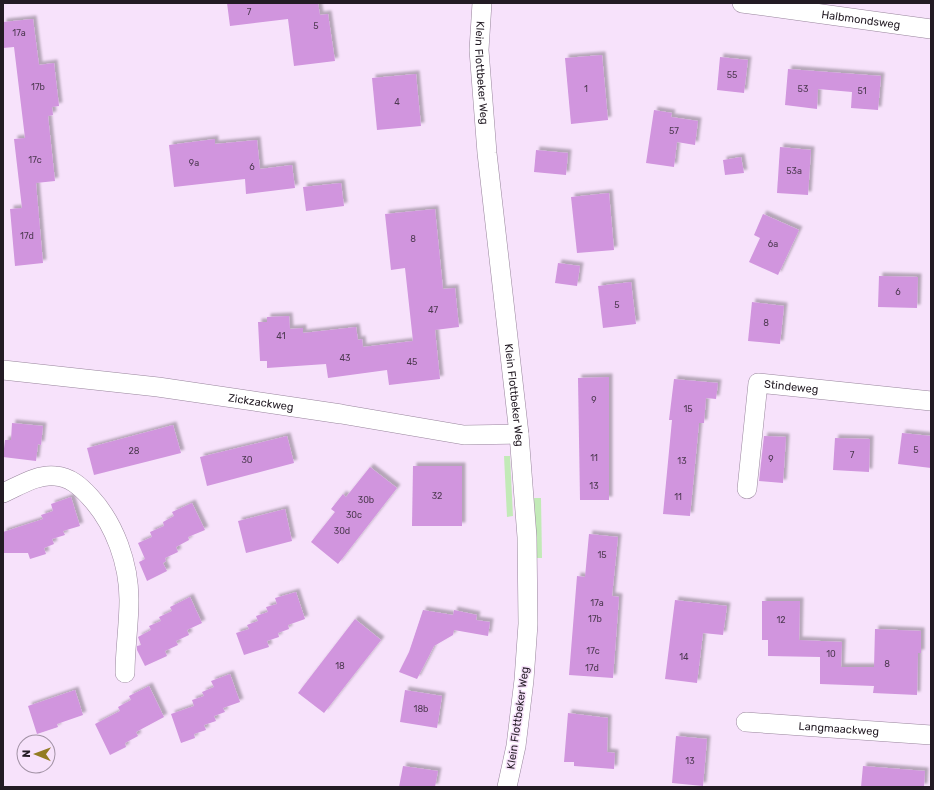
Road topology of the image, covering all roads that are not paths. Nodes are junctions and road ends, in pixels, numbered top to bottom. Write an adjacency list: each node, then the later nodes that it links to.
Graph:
1 (482, 3): 6 (street, Klein Flottbeker Weg)
2 (742, 3): 3 (street, Halbmondsweg)
3 (931, 29)
4 (3, 370): 6 (street, Zickzackweg)
5 (931, 401): 7 (street, Stindeweg)
6 (519, 434): 12 (street, Klein Flottbeker Weg)
7 (747, 489)
8 (3, 492): 9 (street)
9 (125, 673)
10 (746, 722): 11 (street, Langmaackweg)
11 (931, 735)
12 (507, 787)

